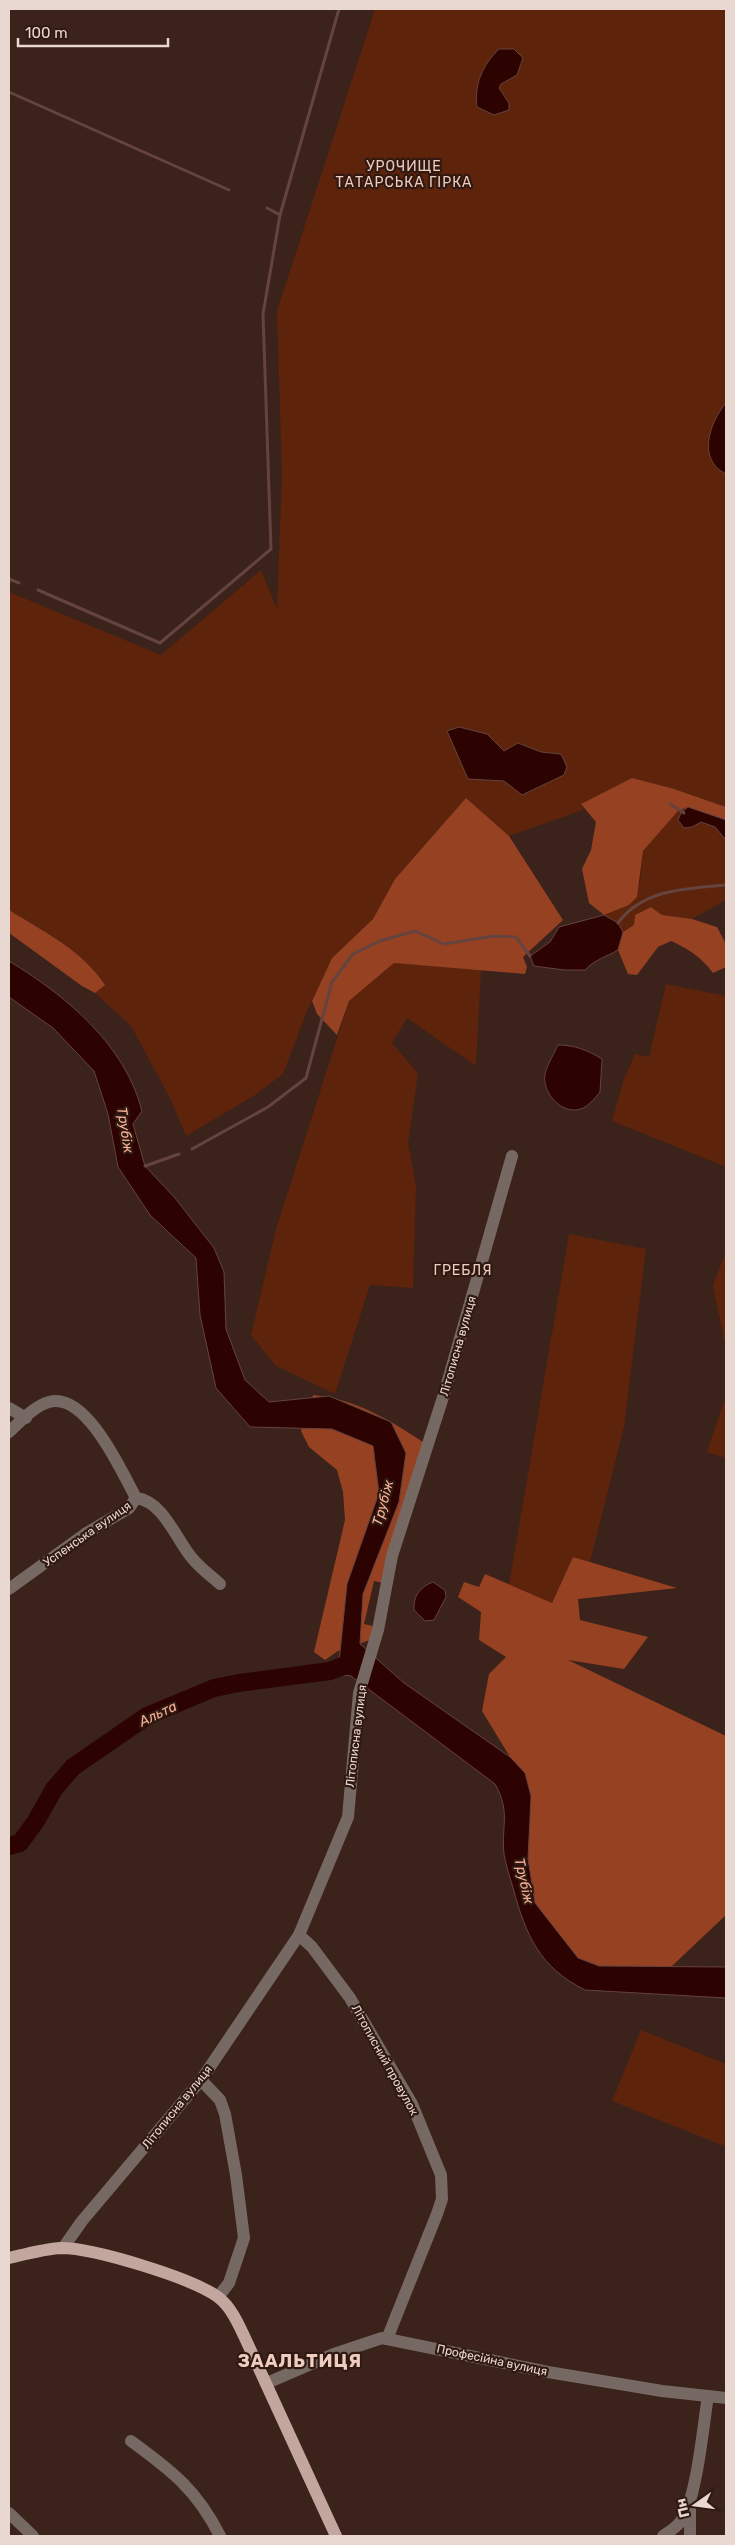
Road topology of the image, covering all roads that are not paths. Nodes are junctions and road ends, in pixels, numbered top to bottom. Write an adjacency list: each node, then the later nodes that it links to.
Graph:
1 (512, 1156): 8 (street, Літописна вулиця)
2 (9, 1408): 3 (street)
3 (26, 1418): 4 (street); 5 (street)
4 (9, 1432)
5 (136, 1498): 6 (street, Успенська вулиця); 7 (street, Успенська вулиця)
6 (220, 1584)
7 (9, 1589)
8 (299, 1935): 9 (street, Літописна вулиця); 13 (street, Літописний провулок)
9 (202, 2080): 10 (street, Літописна вулиця); 12 (street)
10 (63, 2248): 11 (main road); 12 (main road)
11 (9, 2258)
12 (218, 2297): 14 (main road)
13 (387, 2339): 14 (street, Професійна вулиця); 15 (street, Професійна вулиця)
14 (267, 2383): 22 (main road)
15 (708, 2396): 16 (street, Професійна вулиця); 18 (street)
16 (726, 2398)
17 (131, 2441): 21 (street)
18 (690, 2496): 23 (street); 24 (street)
19 (9, 2513): 20 (street)
20 (32, 2536)
21 (220, 2536)
22 (336, 2536)
23 (663, 2536)
24 (690, 2536)

